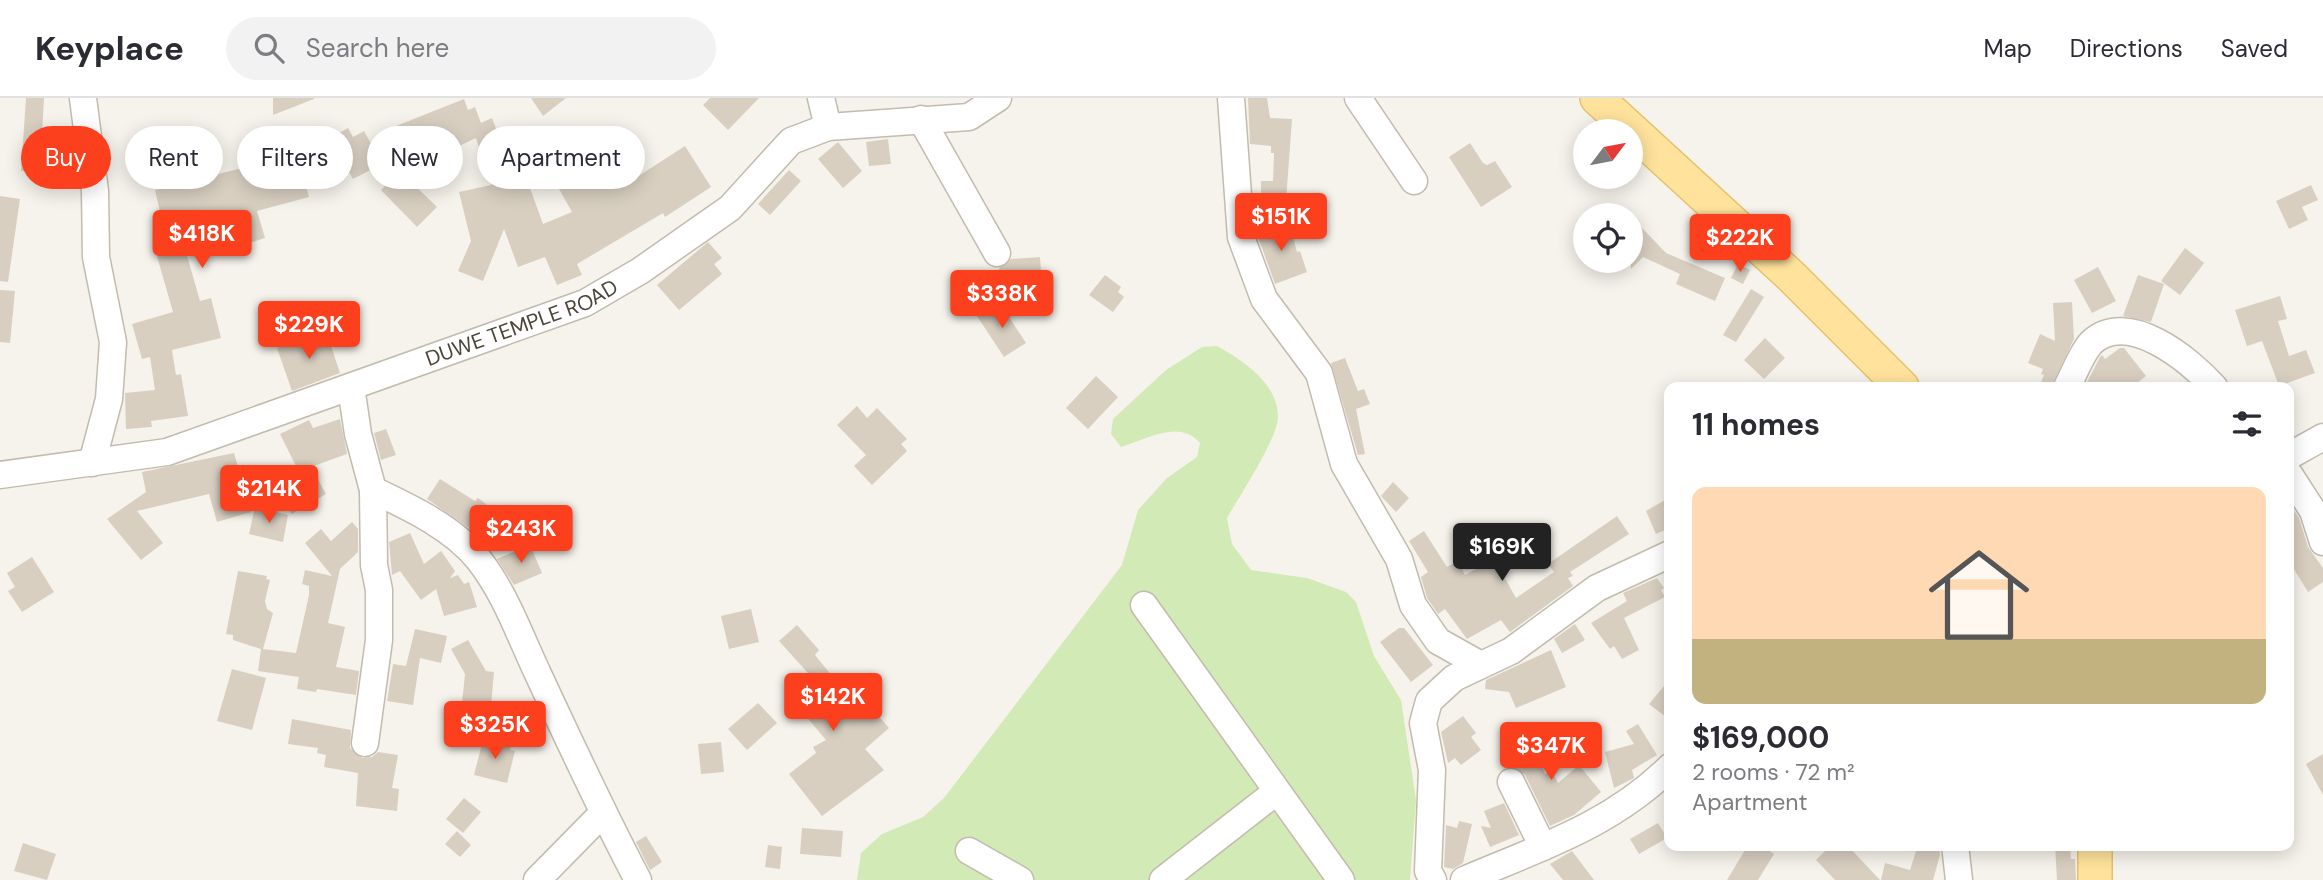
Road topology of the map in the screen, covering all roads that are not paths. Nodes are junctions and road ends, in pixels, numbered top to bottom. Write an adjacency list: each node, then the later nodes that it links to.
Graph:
1 (83, 98): 17 (street)
2 (821, 98): 8 (street)
3 (998, 98): 7 (street, DUWE TEMPLE ROAD)
4 (1231, 98): 24 (street)
5 (1358, 98): 9 (street)
6 (1597, 98): 11 (main road)
7 (921, 119): 8 (street, DUWE TEMPLE ROAD); 10 (street)
8 (828, 128): 14 (street, DUWE TEMPLE ROAD)
9 (1414, 181)
10 (997, 253)
11 (1897, 382)
12 (2070, 382): 13 (street)
13 (2209, 382)
14 (351, 387): 17 (street, DUWE TEMPLE ROAD); 20 (street)
15 (2323, 437): 16 (street)
16 (2294, 453)
17 (92, 463): 18 (street, DUWE TEMPLE ROAD)
18 (0, 475)
19 (2294, 482): 21 (street)
20 (373, 490): 25 (street); 29 (street)
21 (2323, 542)
22 (1664, 557): 24 (street)
23 (1144, 606): 28 (street)
24 (1479, 664): 39 (street)
25 (365, 743)
26 (1664, 773): 30 (street)
27 (1511, 782): 30 (street)
28 (1276, 792): 37 (street); 38 (street)
29 (603, 813): 34 (street); 35 (street)
30 (1543, 847): 40 (street)
31 (969, 851): 36 (street)
32 (1956, 851): 41 (street)
33 (2095, 851): 42 (main road)
34 (537, 880)
35 (638, 880)
36 (1020, 880)
37 (1163, 880)
38 (1341, 880)
39 (1432, 880)
40 (1464, 880)
41 (1959, 880)
42 (2095, 880)

